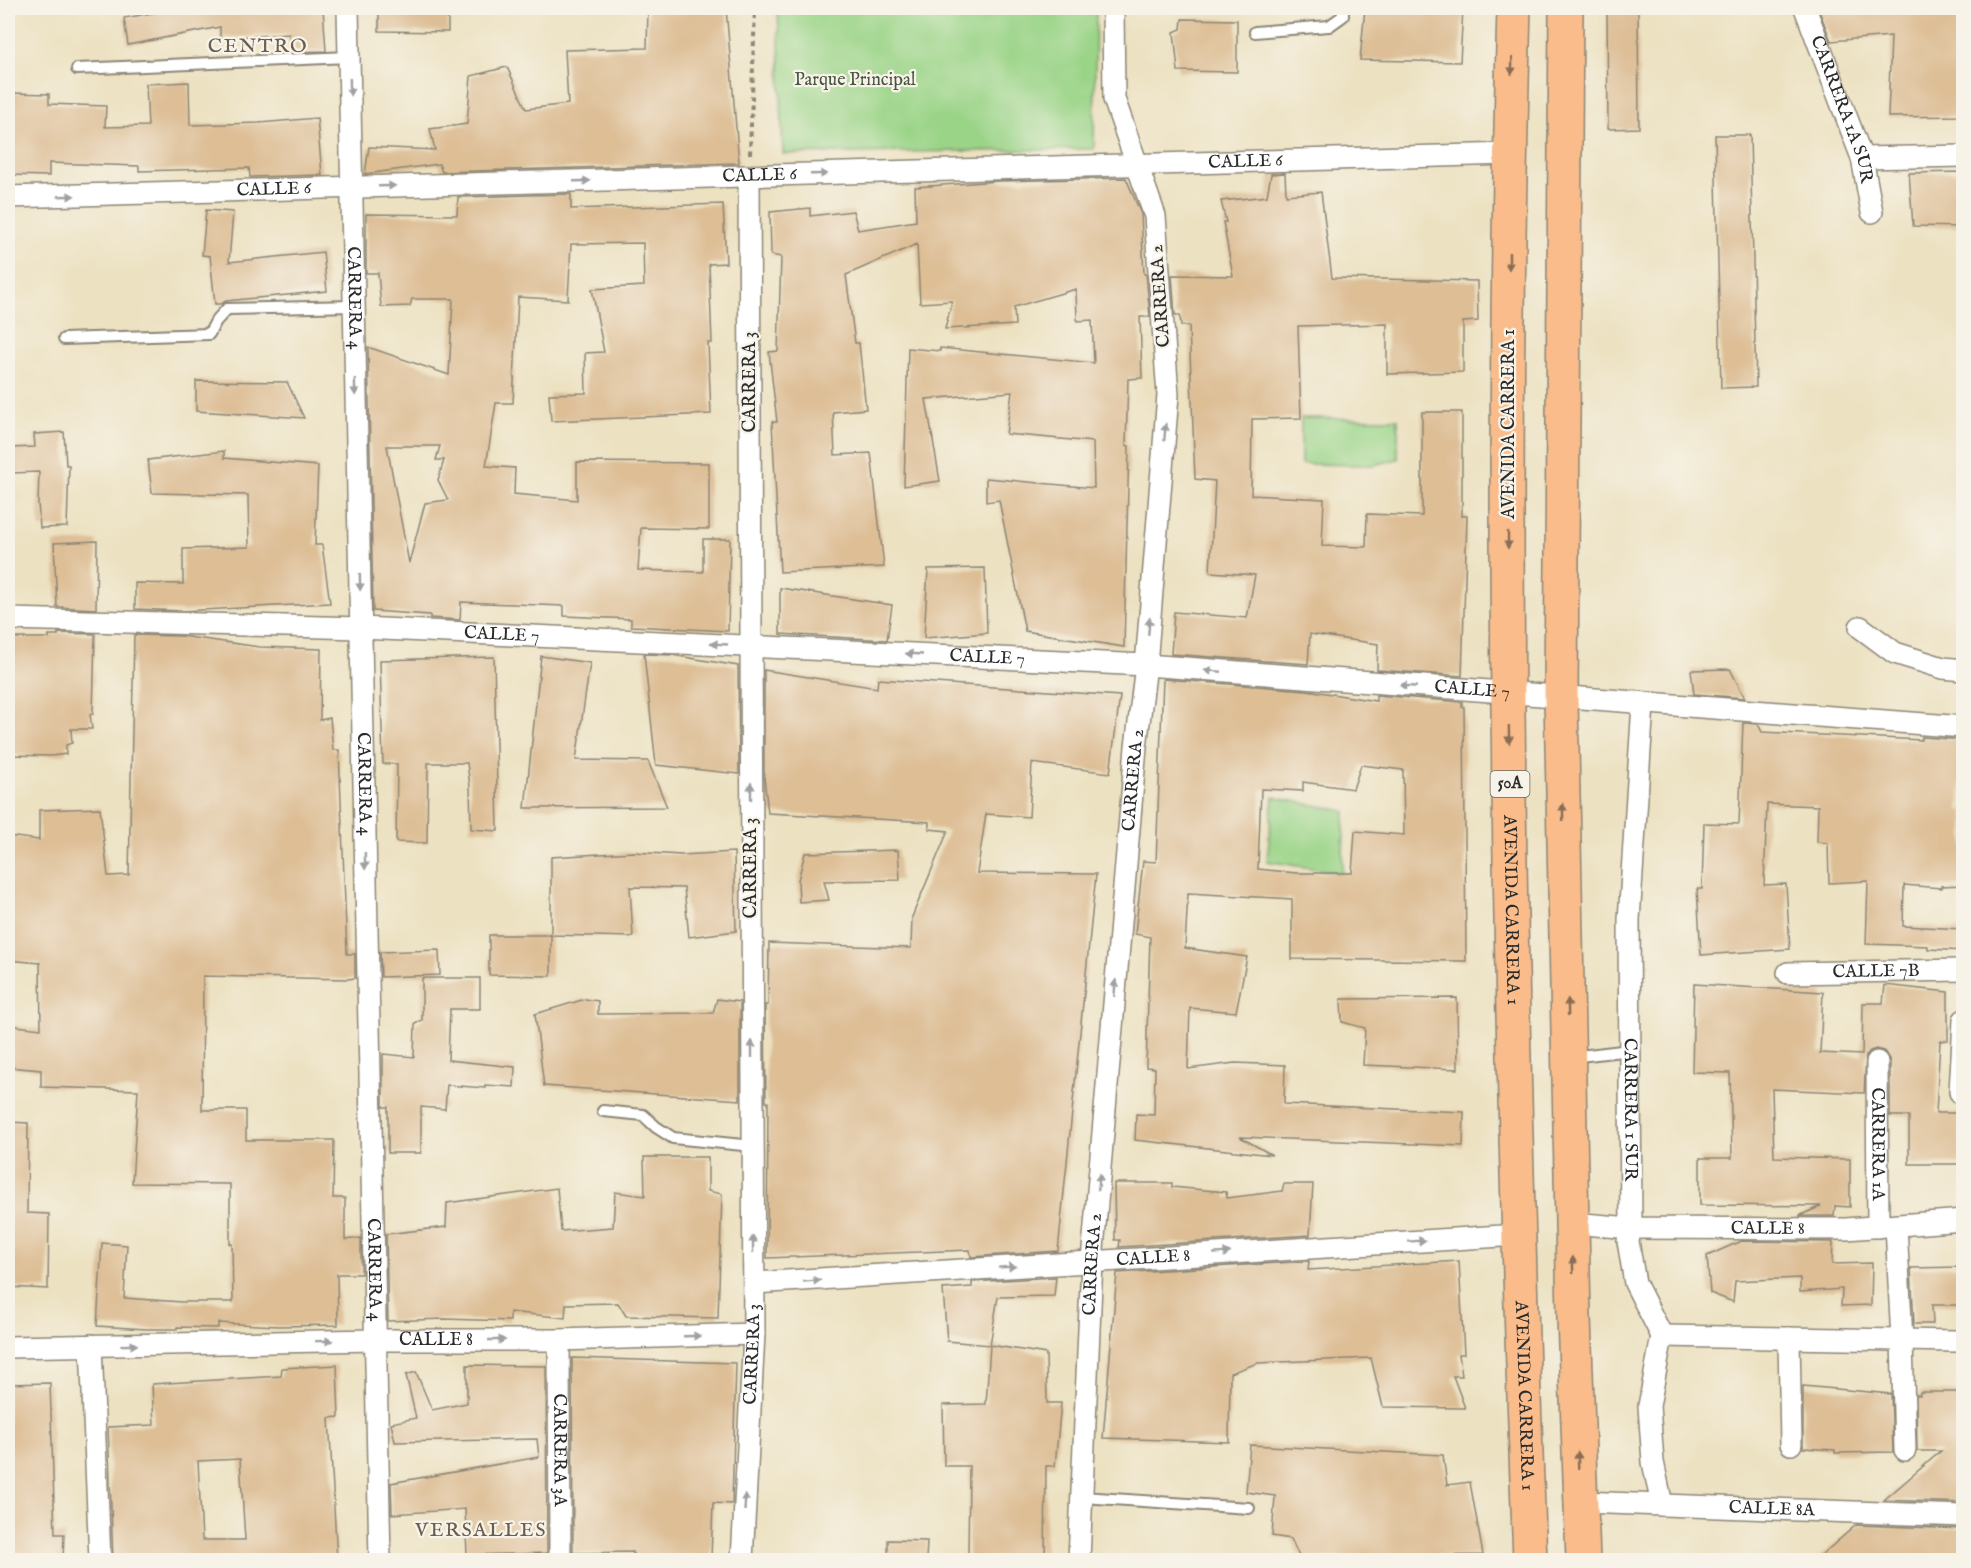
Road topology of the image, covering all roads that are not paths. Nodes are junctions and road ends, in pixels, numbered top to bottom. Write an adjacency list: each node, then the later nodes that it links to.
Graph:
1 (348, 8): 8 (street, CARRERA 4)
2 (1113, 8): 13 (street, CARRERA 2)
3 (1344, 8): 7 (lane)
4 (1514, 8): 10 (main road, AVENIDA CARRERA 1 / 50A, one-way to 10)
5 (1566, 8): 27 (main road)
6 (1805, 8): 12 (street, CARRERA 1A SUR)
7 (1255, 32)
8 (349, 57): 9 (lane); 15 (street, CARRERA 4, one-way to 15)
9 (77, 69)
10 (1510, 154): 13 (street, CALLE 6); 26 (main road, AVENIDA CARRERA 1 / 50A, one-way to 26)
11 (1964, 156): 12 (street)
12 (1862, 158): 17 (street, CARRERA 1A SUR)
13 (1138, 165): 14 (street, CALLE 6, one-way to 13); 24 (street, CARRERA 2, one-way to 13)
14 (749, 176): 15 (street, CALLE 6, one-way to 14); 23 (street, CARRERA 3)
15 (351, 187): 16 (street, CALLE 6, one-way to 15); 18 (street, CARRERA 4)
16 (8, 197)
17 (1872, 212)
18 (354, 306): 19 (lane); 22 (street, CARRERA 4, one-way to 22)
19 (64, 339)
20 (8, 619): 22 (street, CALLE 7)
21 (1860, 627): 25 (street)
22 (361, 628): 23 (street, CALLE 7, one-way to 22); 49 (street, CARRERA 4, one-way to 49)
23 (750, 646): 24 (street, CALLE 7, one-way to 23); 38 (street, CARRERA 3, one-way to 23)
24 (1146, 666): 26 (street, CALLE 7, one-way to 24); 44 (street, CARRERA 2, one-way to 24)
25 (1964, 670)
26 (1508, 694): 27 (street, CALLE 7); 43 (main road, AVENIDA CARRERA 1 / 50A, one-way to 43)
27 (1561, 698): 28 (street, CALLE 7); 34 (main road, one-way to 27)
28 (1643, 704): 29 (street, CALLE 7); 33 (street, CARRERA 1 SUR)
29 (1964, 727)
30 (1964, 970): 31 (street, CALLE 7B)
31 (1788, 973)
32 (1964, 1020): 36 (street)
33 (1630, 1050): 34 (lane); 42 (street, CARRERA 1 SUR)
34 (1569, 1058): 40 (main road)
35 (1877, 1062): 41 (street, CARRERA 1A)
36 (1964, 1096)
37 (603, 1111): 38 (lane)
38 (753, 1146): 45 (street, CARRERA 3, one-way to 38)
39 (1964, 1220): 41 (street, CALLE 8)
40 (1572, 1223): 42 (street, CALLE 8); 58 (main road, one-way to 40)
41 (1887, 1227): 42 (street, CALLE 8); 51 (street, CARRERA 1A)
42 (1630, 1228): 47 (street, CARRERA 1 SUR)
43 (1518, 1235): 44 (street, CALLE 8, one-way to 43); 67 (main road, AVENIDA CARRERA 1 / 50A)
44 (1092, 1261): 45 (street, CALLE 8, one-way to 44); 57 (street, CARRERA 2)
45 (754, 1283): 46 (street, CARRERA 3)
46 (754, 1334): 50 (street, CALLE 8, one-way to 46); 65 (street, CARRERA 3, one-way to 46)
47 (1662, 1336): 48 (street); 59 (street)
48 (1790, 1338): 51 (street); 55 (street)
49 (376, 1340): 50 (street, CALLE 8, one-way to 50); 53 (street, CALLE 8, one-way to 49); 63 (street, CARRERA 4)
50 (558, 1340): 64 (street, CARRERA 3A)
51 (1902, 1340): 52 (street); 56 (street, CARRERA 1A)
52 (1956, 1341)
53 (91, 1345): 54 (street, CALLE 8); 62 (street)
54 (8, 1347)
55 (1791, 1444)
56 (1905, 1450)
57 (1082, 1497): 60 (lane); 66 (street, CARRERA 2)
58 (1580, 1502): 59 (street, CALLE 8A); 68 (main road)
59 (1662, 1505): 61 (street, CALLE 8A)
60 (1250, 1508)
61 (1964, 1516)
62 (100, 1560)
63 (381, 1560)
64 (560, 1560)
65 (742, 1560)
66 (1079, 1560)
67 (1530, 1560)
68 (1583, 1560)

